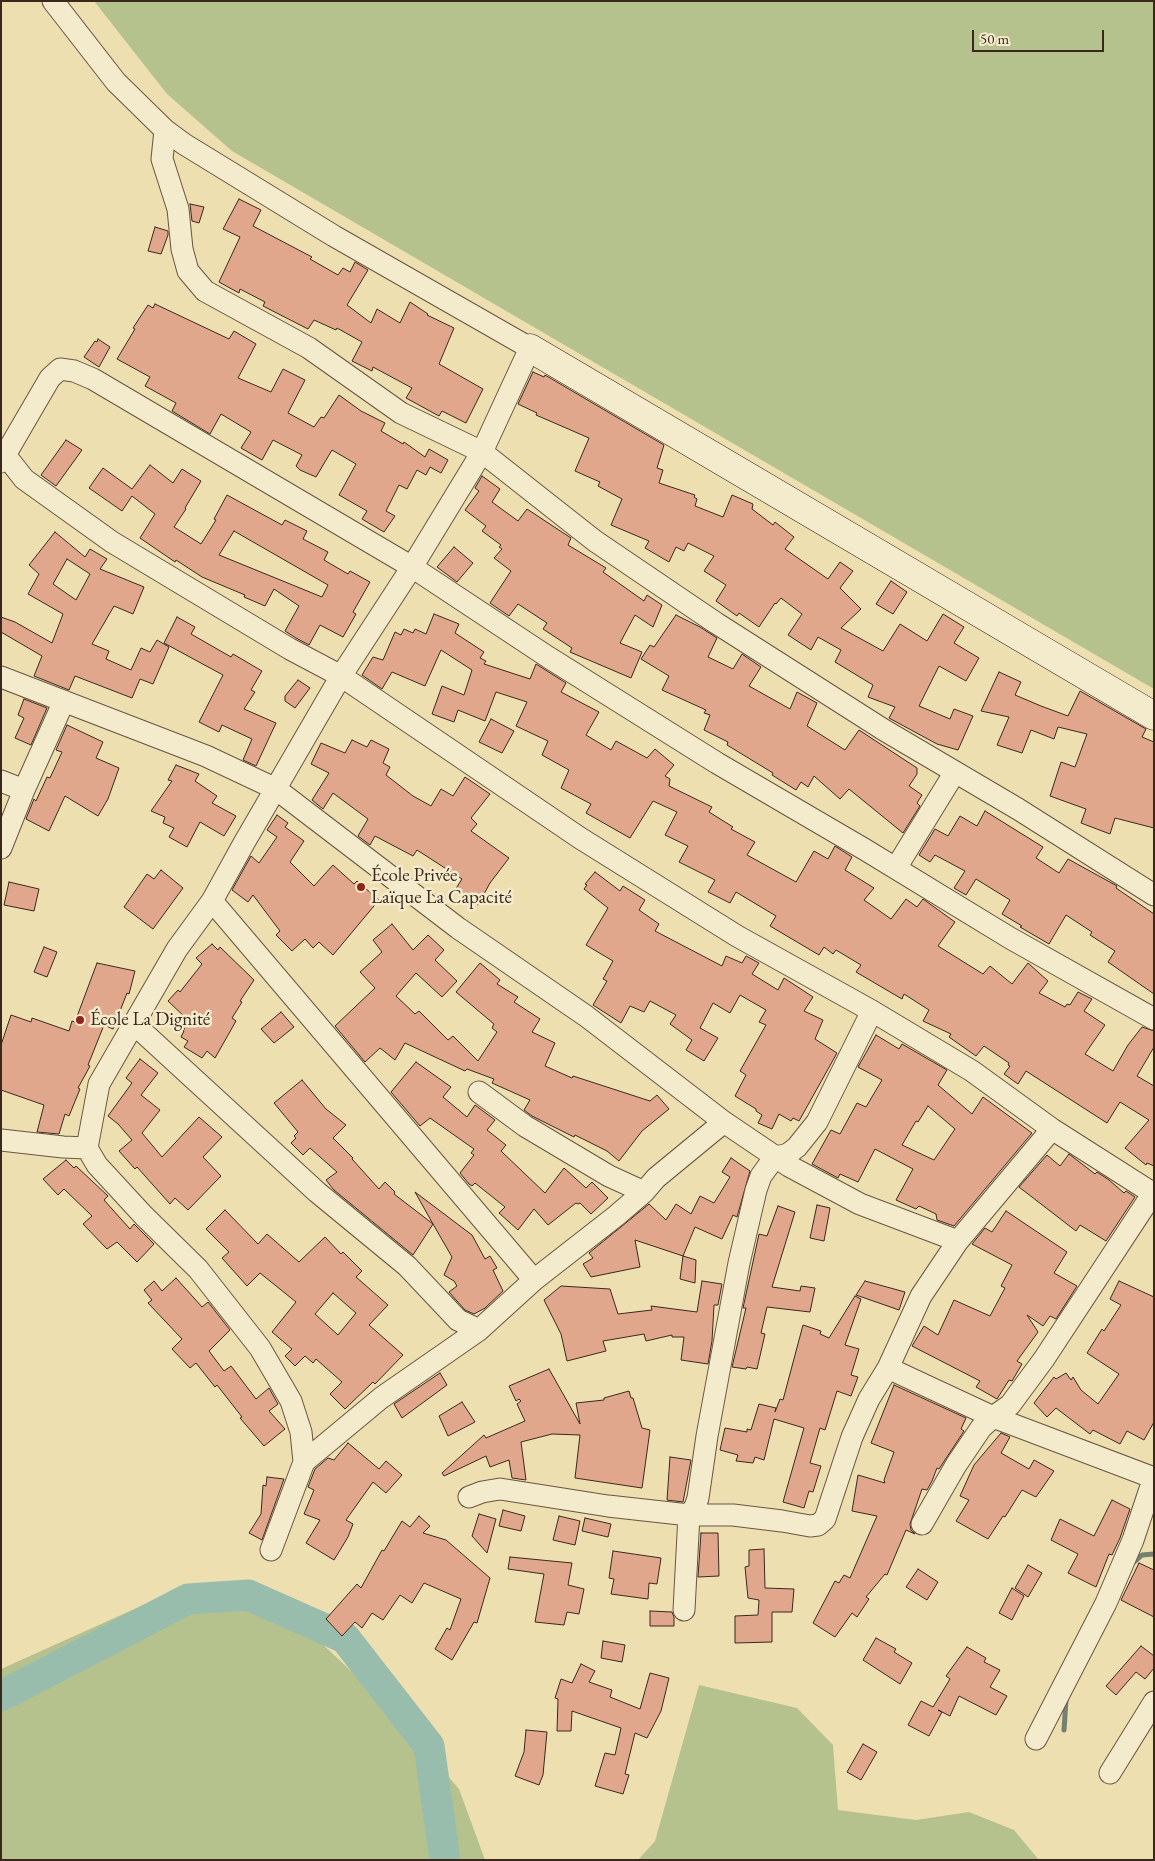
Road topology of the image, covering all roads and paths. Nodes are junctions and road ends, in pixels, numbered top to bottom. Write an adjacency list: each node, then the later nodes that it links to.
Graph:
1 (53, 1): 2 (street)
2 (165, 130): 3 (street); 4 (street)
3 (530, 348): 4 (street); 10 (main road)
4 (482, 452): 6 (street); 11 (street)
5 (3, 457): 6 (street); 7 (street)
6 (412, 567): 7 (street); 16 (street)
7 (342, 676): 13 (street); 19 (street)
8 (1, 677): 9 (street)
9 (64, 701): 13 (street); 14 (street)
10 (1154, 716)
11 (954, 772): 16 (street); 17 (street)
12 (1, 781): 14 (street)
13 (276, 788): 18 (street); 23 (street)
14 (24, 790): 15 (street)
15 (1, 848)
16 (896, 868): 20 (street)
17 (1154, 895)
18 (212, 901): 21 (street); 31 (street)
19 (872, 1011): 24 (street); 27 (street)
20 (1154, 1019)
21 (134, 1024): 26 (street); 32 (street)
22 (480, 1092): 28 (street)
23 (724, 1122): 27 (street); 28 (street)
24 (1052, 1129): 29 (street); 30 (street)
25 (1, 1140): 26 (street)
26 (87, 1148): 35 (street)
27 (778, 1157): 30 (street); 38 (street)
28 (644, 1192): 31 (street)
29 (1153, 1193): 34 (street)
30 (958, 1241): 33 (street)
31 (534, 1280): 32 (street)
32 (479, 1330): 35 (street)
33 (888, 1368): 34 (street); 38 (street)
34 (993, 1417): 36 (street); 39 (street)
35 (304, 1462): 40 (street)
36 (1154, 1478): 43 (street)
37 (469, 1497): 38 (street)
38 (689, 1515): 41 (street)
39 (922, 1524)
40 (271, 1550)
41 (684, 1610)
42 (1154, 1702): 44 (street)
43 (1036, 1739)
44 (1110, 1773)

